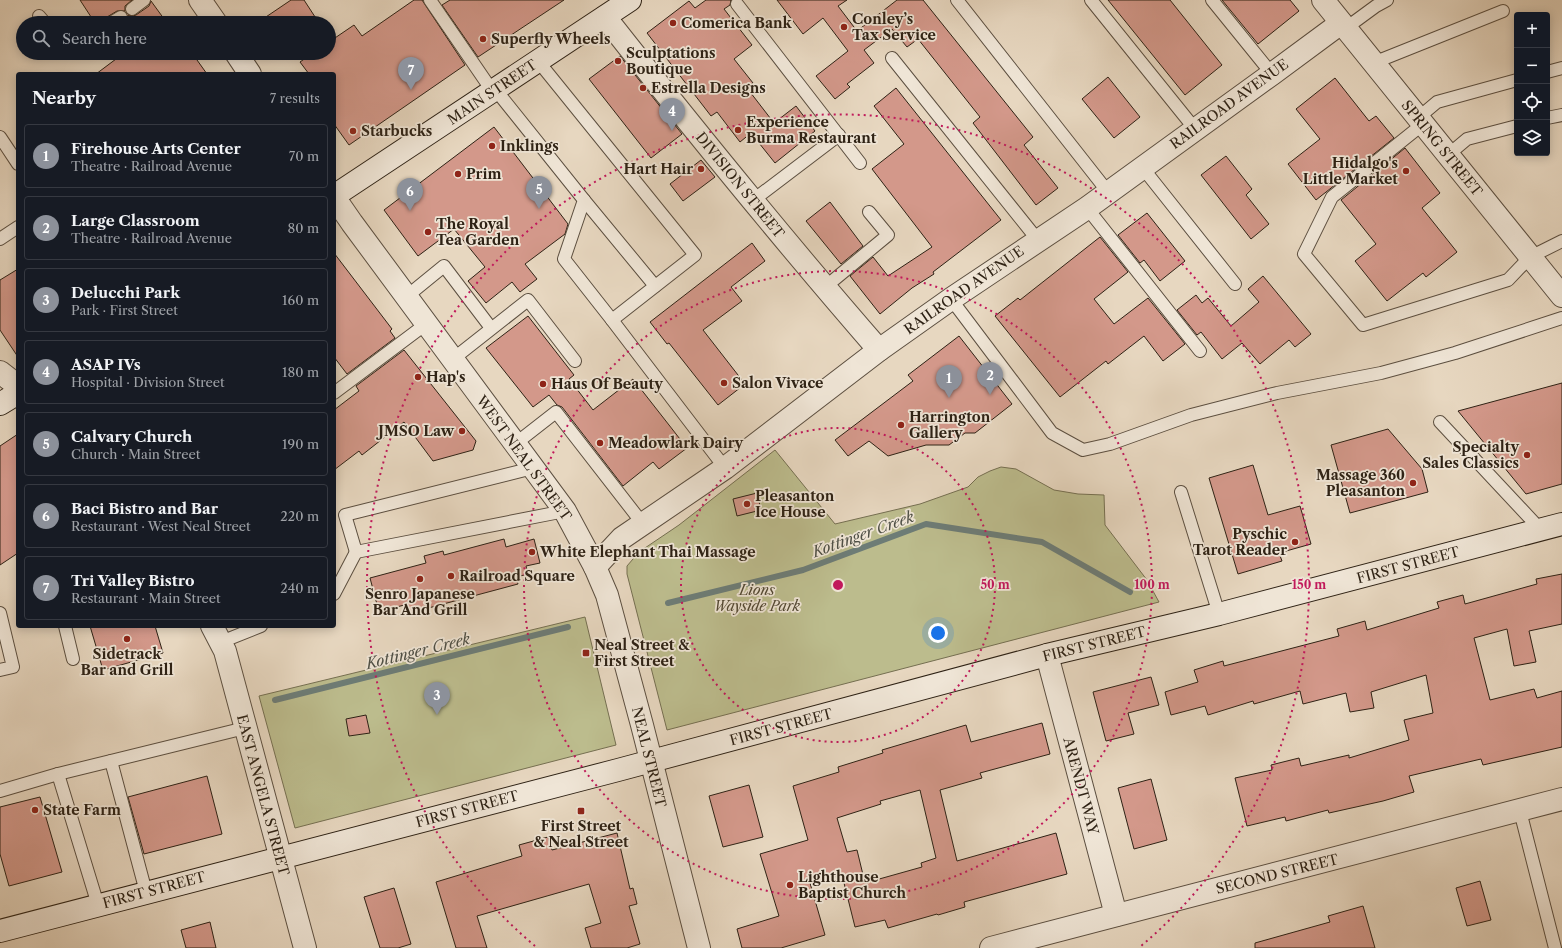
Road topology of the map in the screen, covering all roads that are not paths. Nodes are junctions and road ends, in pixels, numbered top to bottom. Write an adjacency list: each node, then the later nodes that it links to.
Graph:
1 (144, 0): 11 (lane)
2 (200, 0): 13 (street)
3 (430, 0): 25 (lane)
4 (630, 0): 14 (street, MAIN STREET)
5 (957, 0): 37 (lane)
6 (1091, 0): 30 (lane)
7 (1212, 0): 23 (lane)
8 (1323, 0): 15 (street, SPRING STREET)
9 (1387, 0): 15 (lane)
10 (737, 4): 31 (lane)
11 (132, 9)
12 (1503, 11): 19 (lane)
13 (211, 16)
14 (605, 17): 18 (street, MAIN STREET); 41 (street, DIVISION STREET)
15 (1343, 25): 19 (street, SPRING STREET); 23 (street, RAILROAD AVENUE)
16 (892, 58): 46 (lane)
17 (241, 60): 22 (street)
18 (538, 61): 25 (street, MAIN STREET); 50 (lane)
19 (1373, 63): 28 (street, SPRING STREET)
20 (1562, 68): 21 (lane)
21 (1550, 71)
22 (249, 72)
23 (1272, 74): 30 (street, RAILROAD AVENUE)
24 (1514, 81): 28 (lane)
25 (494, 91): 38 (street, MAIN STREET); 40 (lane)
26 (1562, 115): 27 (lane)
27 (1550, 117)
28 (1420, 121): 33 (street, SPRING STREET); 48 (lane)
29 (1514, 127): 33 (lane)
30 (1195, 129): 36 (street, RAILROAD AVENUE)
31 (839, 134): 35 (lane); 41 (lane)
32 (0, 137): 34 (lane)
33 (1448, 155): 48 (street, SPRING STREET)
34 (16, 161)
35 (860, 162)
36 (1142, 167): 37 (street, RAILROAD AVENUE); 49 (lane)
37 (1108, 192): 42 (street, RAILROAD AVENUE)
38 (336, 196)
39 (336, 200): 53 (street, WEST NEAL STREET)
40 (584, 200): 50 (lane); 56 (lane)
41 (752, 200): 51 (street, DIVISION STREET)
42 (1087, 208): 46 (street, RAILROAD AVENUE); 60 (lane)
43 (869, 212): 51 (lane)
44 (16, 228): 45 (lane)
45 (0, 238)
46 (1037, 239): 54 (street, RAILROAD AVENUE)
47 (1562, 241): 48 (lane)
48 (1530, 257): 52 (street, SPRING STREET)
49 (1235, 284)
50 (655, 286): 56 (lane)
51 (824, 288): 59 (street, DIVISION STREET)
52 (1562, 296)
53 (406, 297): 57 (street, WEST NEAL STREET); 58 (lane)
54 (951, 299): 55 (lane); 59 (street, RAILROAD AVENUE)
55 (1562, 318)
56 (612, 320): 71 (lane)
57 (426, 324): 61 (street, WEST NEAL STREET); 65 (lane)
58 (491, 328): 61 (lane); 62 (lane)
59 (879, 350): 71 (street, RAILROAD AVENUE)
60 (1200, 351)
61 (453, 359): 69 (street, WEST NEAL STREET)
62 (575, 361)
63 (0, 372): 64 (street)
64 (16, 384)
65 (336, 392)
66 (16, 394): 67 (street)
67 (0, 404)
68 (1440, 422): 76 (lane)
69 (515, 444): 70 (street, WEST NEAL STREET); 74 (lane)
70 (533, 468): 73 (street, WEST NEAL STREET); 77 (lane)
71 (725, 468): 74 (street, RAILROAD AVENUE)
72 (1181, 492): 81 (lane)
73 (565, 511): 77 (lane); 78 (street, WEST NEAL STREET)
74 (643, 524): 78 (street, RAILROAD AVENUE)
75 (1562, 524): 76 (street, FIRST STREET)
76 (1541, 530): 81 (street, FIRST STREET)
77 (356, 552): 79 (lane)
78 (595, 567): 90 (street, NEAL STREET)
79 (336, 590)
80 (0, 613): 87 (lane)
81 (1218, 614): 85 (street, FIRST STREET)
82 (65, 628): 86 (lane)
83 (250, 628): 84 (lane)
84 (216, 634): 88 (street, EAST ANGELA STREET)
85 (1047, 655): 90 (street, FIRST STREET); 98 (street, ARENDT WAY)
86 (73, 659)
87 (0, 670)
88 (245, 728): 89 (lane); 95 (street, EAST ANGELA STREET)
89 (111, 761): 91 (lane); 96 (lane)
90 (650, 762): 95 (street, FIRST STREET); 101 (street, NEAL STREET)
91 (58, 774): 92 (lane); 97 (lane)
92 (0, 791)
93 (1562, 800): 94 (street, SECOND STREET)
94 (1520, 811): 98 (street, SECOND STREET); 103 (lane)
95 (280, 857): 96 (street, FIRST STREET); 100 (street, EAST ANGELA STREET)
96 (146, 892): 97 (street, FIRST STREET)
97 (98, 905): 99 (street, FIRST STREET)
98 (1116, 915): 102 (street, SECOND STREET)
99 (0, 931)
100 (304, 948)
101 (699, 948)
102 (991, 948)
103 (1554, 948)

